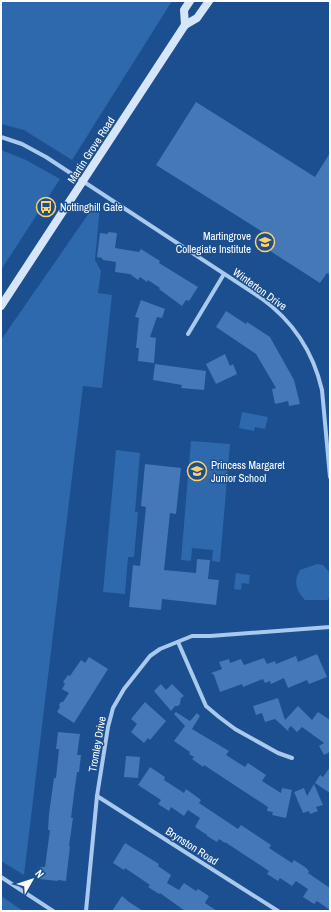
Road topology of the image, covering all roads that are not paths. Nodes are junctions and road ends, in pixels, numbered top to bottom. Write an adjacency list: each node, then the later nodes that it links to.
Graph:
1 (190, 1): 3 (main road, Martin Grove Road)
2 (209, 1): 3 (main road, Martin Grove Road)
3 (185, 25): 5 (main road, Martin Grove Road)
4 (1, 137): 5 (street)
5 (83, 182): 6 (street, Winterton Drive); 7 (main road, Martin Grove Road)
6 (224, 274): 8 (street); 9 (street, Winterton Drive)
7 (1, 306)
8 (188, 334)
9 (330, 474)
10 (330, 627): 11 (street, Tromley Drive)
11 (178, 642): 12 (street); 13 (street, Tromley Drive)
12 (292, 758)
13 (97, 796): 16 (street, Tromley Drive); 17 (street, Brynston Road)
14 (1, 877): 15 (street)
15 (53, 911)
16 (86, 911)
17 (278, 911)

